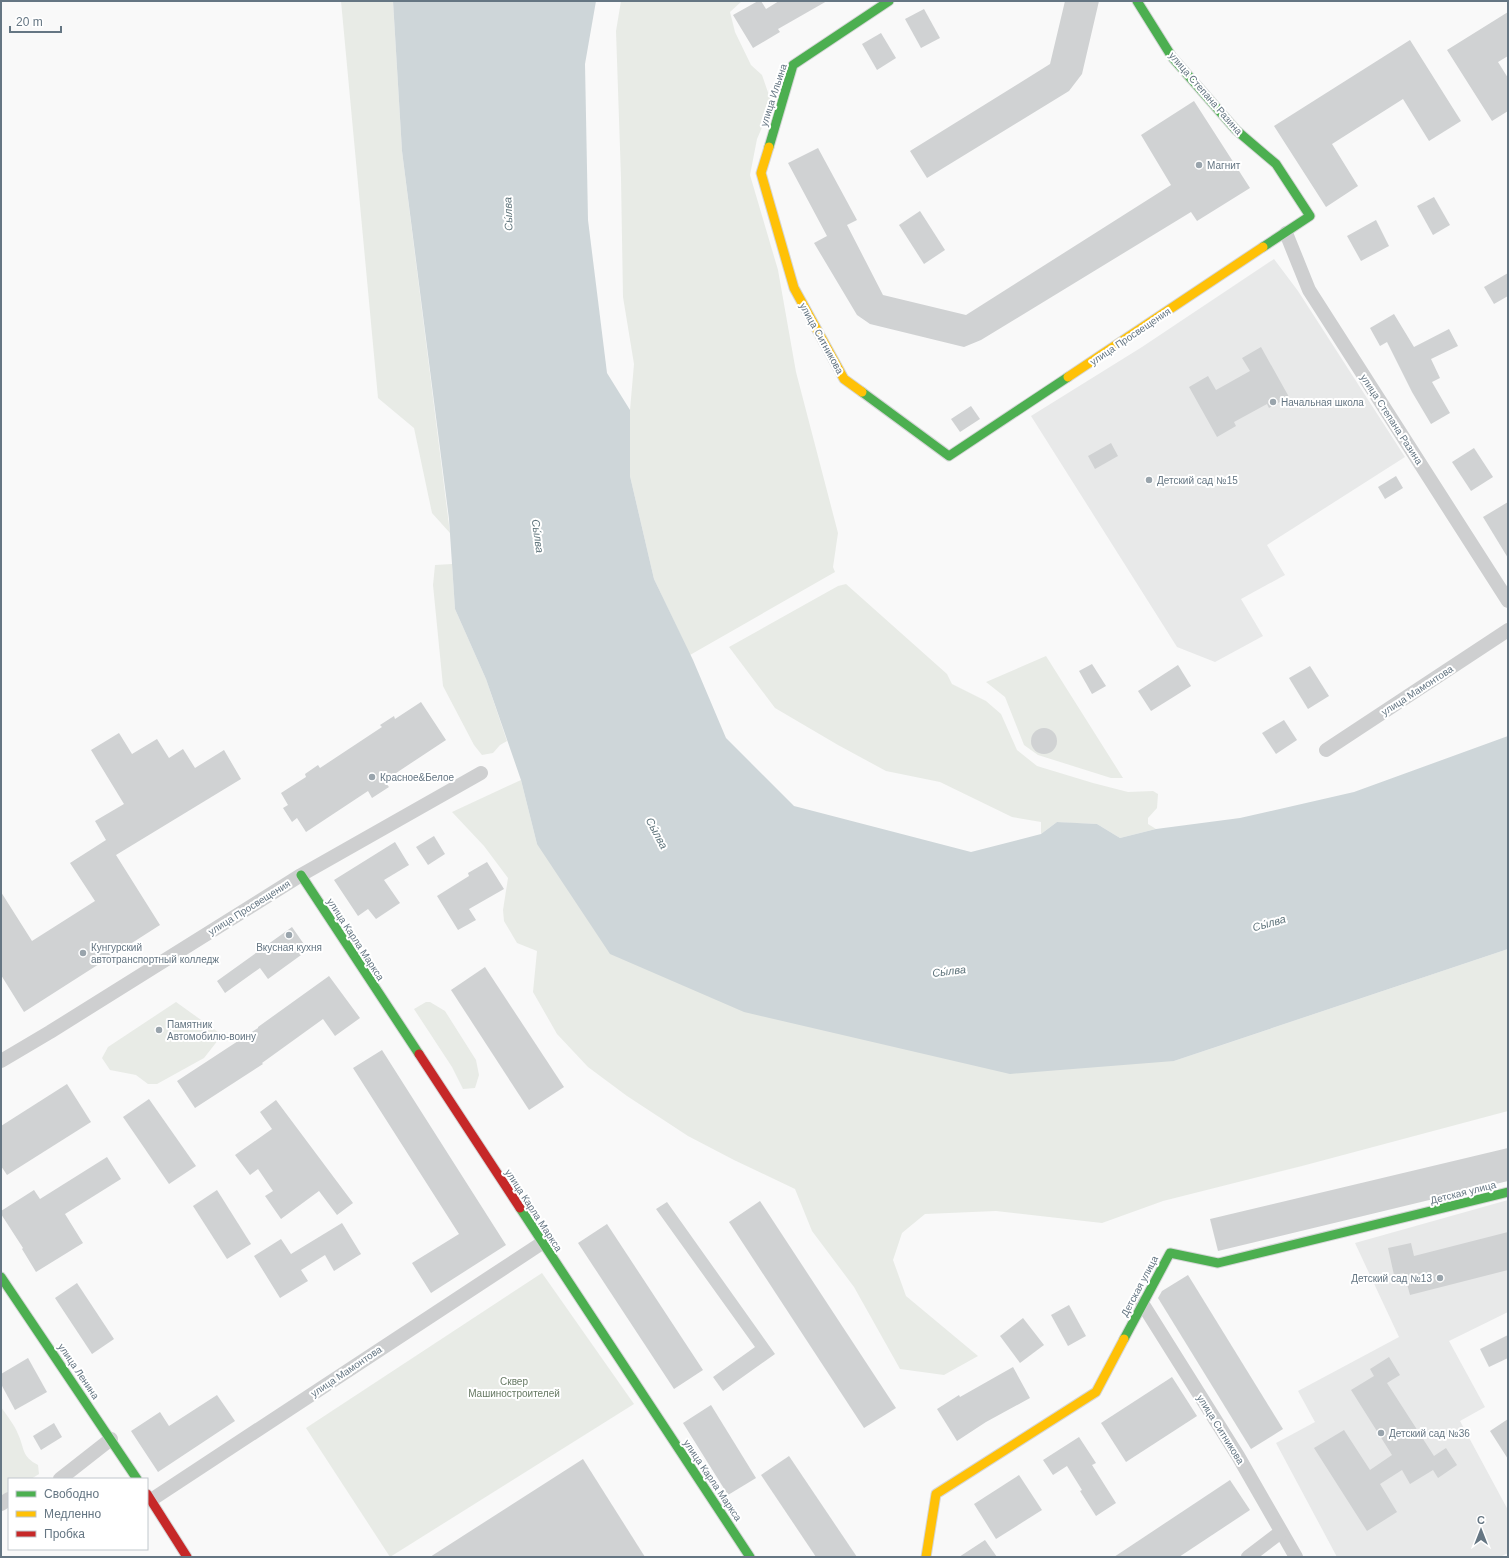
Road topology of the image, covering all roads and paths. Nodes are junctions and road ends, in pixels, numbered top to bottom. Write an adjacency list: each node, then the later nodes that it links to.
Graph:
1 (889, 1): 3 (street, улица Ильина)
2 (1137, 1): 4 (street, улица Степана Разина)
3 (761, 173): 6 (street, улица Ситникова)
4 (1310, 216): 5 (street, улица Просвещения)
5 (1286, 233): 6 (street, улица Просвещения); 7 (street, улица Степана Разина)
6 (950, 456)
7 (1508, 601)
8 (1508, 630): 9 (street, улица Мамонтова)
9 (1326, 750)
10 (481, 773): 11 (street, улица Просвещения)
11 (301, 875): 12 (street, улица Просвещения); 14 (street, улица Карла Маркса)
12 (1, 1061)
13 (1508, 1192): 16 (street, Детская улица)
14 (542, 1242): 20 (street, улица Мамонтова); 23 (street, улица Карла Маркса)
15 (1, 1277): 17 (street, улица Ленина)
16 (1142, 1303): 21 (street, улица Ситникова); 24 (street, Детская улица)
17 (111, 1439): 18 (street); 19 (street, улица Ленина)
18 (61, 1478)
19 (137, 1478)
20 (149, 1497): 22 (street)
21 (1281, 1532): 25 (street); 26 (street, улица Ситникова)
22 (187, 1557)
23 (750, 1557)
24 (926, 1557)
25 (1248, 1557)
26 (1296, 1557)

